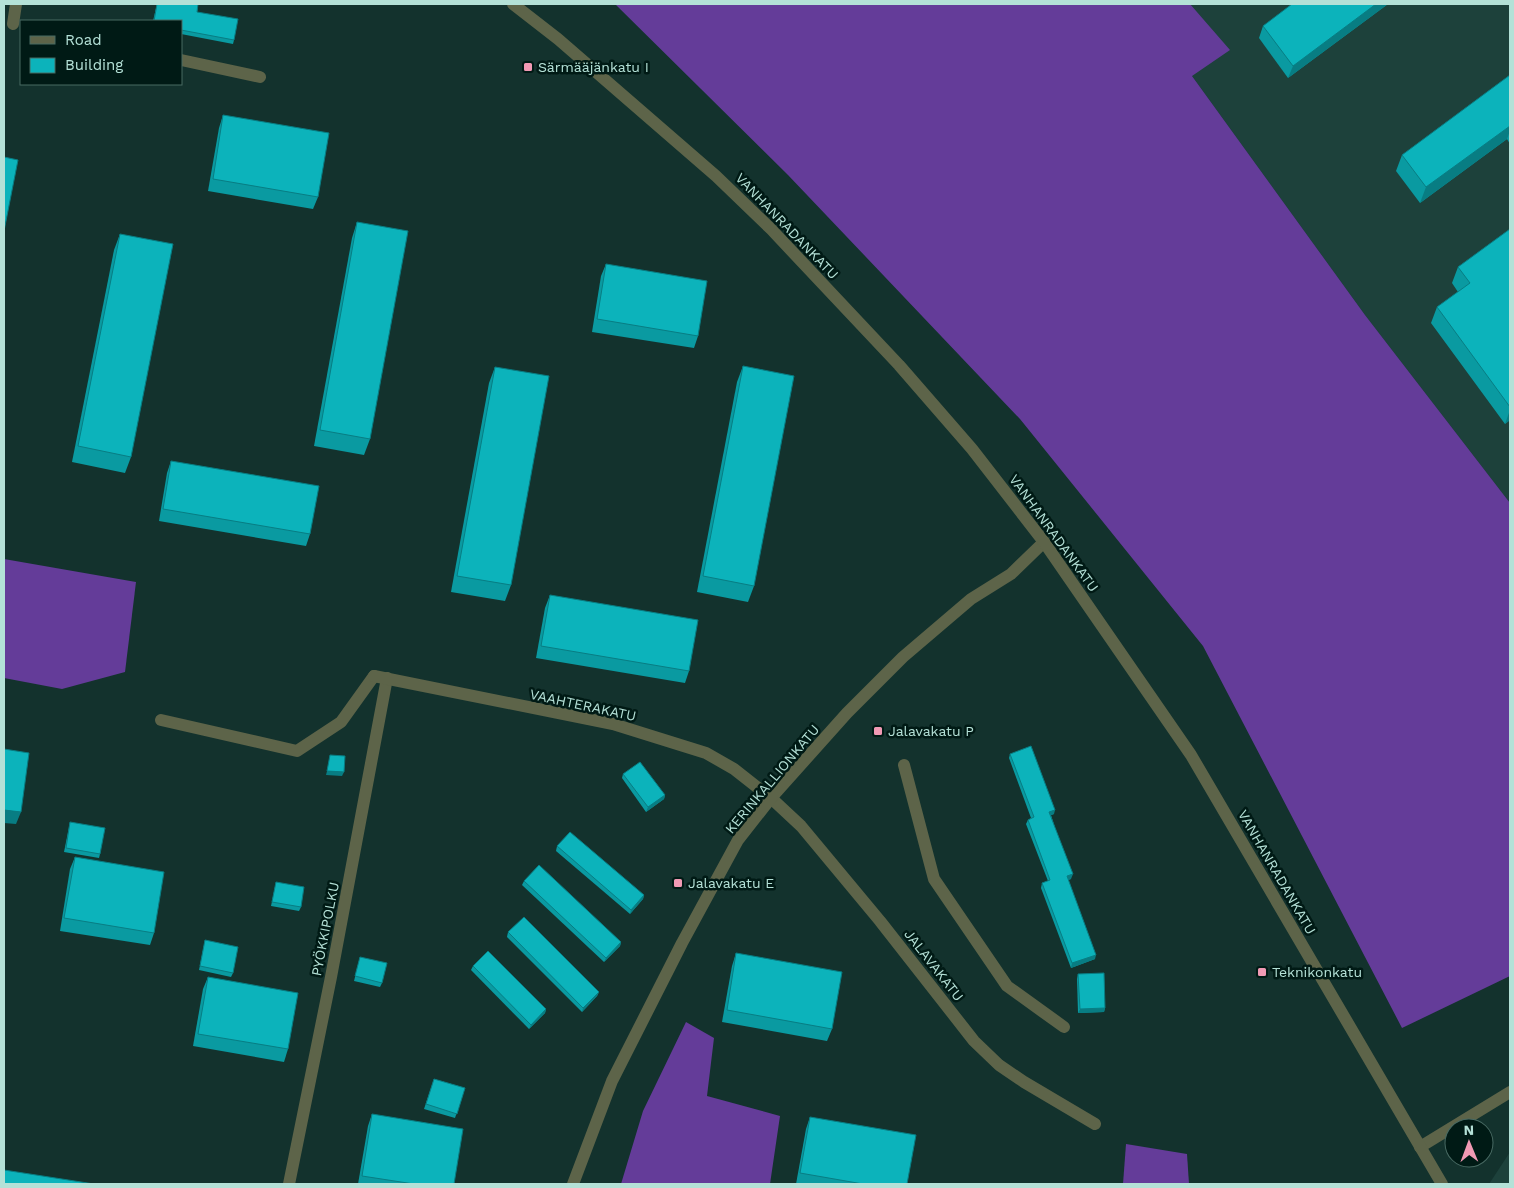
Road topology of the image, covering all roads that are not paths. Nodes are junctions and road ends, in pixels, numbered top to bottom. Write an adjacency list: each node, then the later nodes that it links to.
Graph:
1 (16, 4): 3 (street)
2 (513, 4): 6 (street, VANHANRADANKATU)
3 (13, 25)
4 (182, 60): 5 (street)
5 (260, 77)
6 (1044, 542): 10 (street, KERINKALLIONKATU); 14 (street, VANHANRADANKATU)
7 (381, 677): 8 (street); 10 (street, VAAHTERAKATU); 15 (street, PYÖKKIPOLKU)
8 (161, 720)
9 (904, 765): 11 (street)
10 (771, 798): 13 (street, JALAVAKATU); 16 (street, KERINKALLIONKATU)
11 (1064, 1027)
12 (1510, 1092): 14 (street)
13 (1096, 1124)
14 (1420, 1147): 17 (street, VANHANRADANKATU)
15 (289, 1184)
16 (572, 1184)
17 (1442, 1184)

